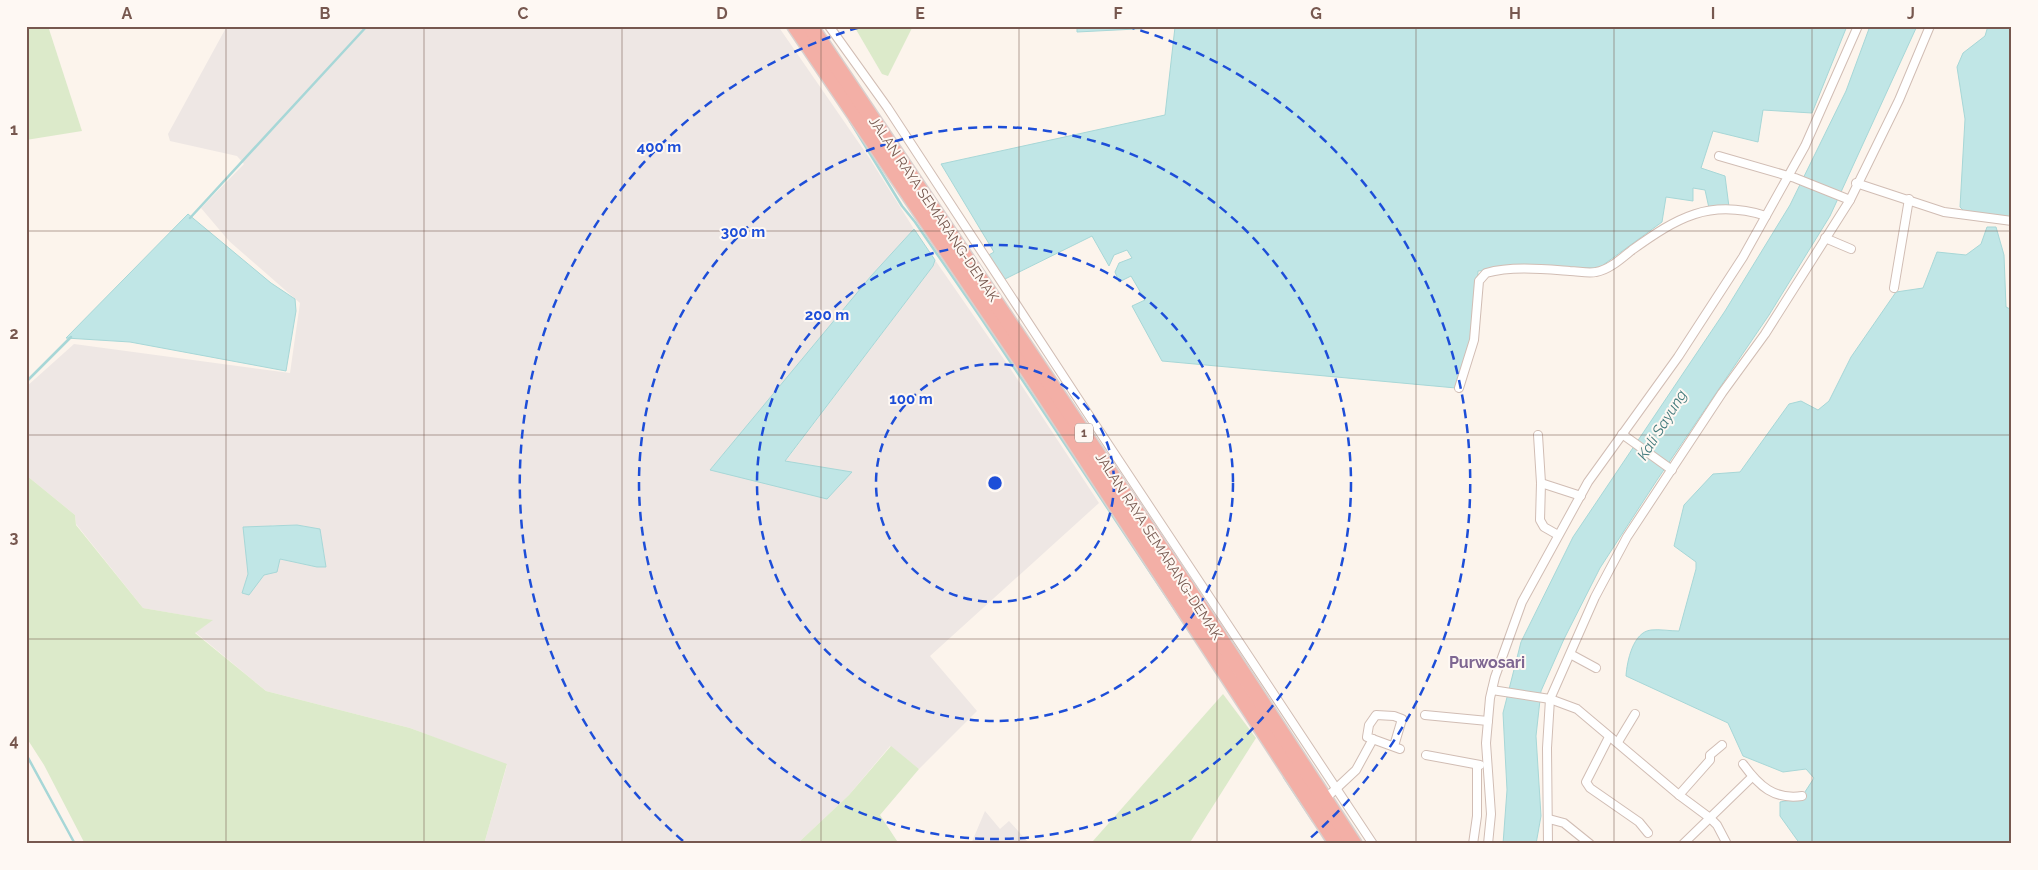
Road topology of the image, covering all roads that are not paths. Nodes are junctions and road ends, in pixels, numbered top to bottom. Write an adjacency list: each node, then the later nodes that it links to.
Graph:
1 (795, 26): 25 (highway, JALAN RAYA SEMARANG-DEMAK / 1)
2 (810, 26): 7 (highway, JALAN RAYA SEMARANG-DEMAK / 1)
3 (828, 26): 6 (street)
4 (1858, 26): 9 (street)
5 (1930, 26): 10 (street)
6 (887, 107): 7 (street); 42 (street)
7 (874, 122): 25 (highway, JALAN RAYA SEMARANG-DEMAK / 1)
8 (1719, 156): 9 (street)
9 (1791, 177): 12 (street); 13 (street)
10 (1856, 183): 11 (street); 12 (street)
11 (1909, 199): 14 (street); 17 (street)
12 (1850, 200): 15 (street)
13 (1766, 216): 18 (street); 19 (street)
14 (2012, 221)
15 (1825, 238): 16 (street); 21 (street)
16 (1851, 249)
17 (1894, 288)
18 (1459, 388)
19 (1623, 434): 21 (street); 23 (street)
20 (1538, 435): 22 (street)
21 (1670, 469): 26 (street)
22 (1541, 483): 23 (street); 24 (street)
23 (1581, 496): 24 (street)
24 (1558, 535): 28 (street)
25 (1180, 591): 42 (highway, JALAN RAYA SEMARANG-DEMAK / 1); 48 (highway, JALAN RAYA SEMARANG-DEMAK / 1)
26 (1572, 655): 27 (street); 29 (street)
27 (1596, 668)
28 (1492, 690): 29 (street); 32 (street)
29 (1546, 699): 33 (street); 46 (street)
30 (1425, 714): 32 (street)
31 (1635, 714): 35 (street)
32 (1488, 721): 40 (street)
33 (1609, 737): 35 (street); 47 (street)
34 (1372, 739): 34 (street); 42 (street)
35 (1618, 742): 43 (street)
36 (1722, 745): 43 (street)
37 (1426, 755): 39 (street)
38 (1743, 764): 41 (street)
39 (1478, 765): 40 (street); 51 (street)
40 (1487, 766): 52 (street)
41 (1752, 777): 44 (street); 45 (street)
42 (1332, 794): 49 (highway, JALAN RAYA SEMARANG-DEMAK / 1); 50 (street)
43 (1679, 795): 45 (street)
44 (1802, 796)
45 (1710, 818): 55 (street); 56 (street)
46 (1548, 819): 53 (street); 54 (street)
47 (1648, 833)
48 (1337, 844)
49 (1354, 844)
50 (1374, 844)
51 (1473, 844)
52 (1488, 844)
53 (1548, 844)
54 (1590, 844)
55 (1684, 844)
56 (1727, 844)

